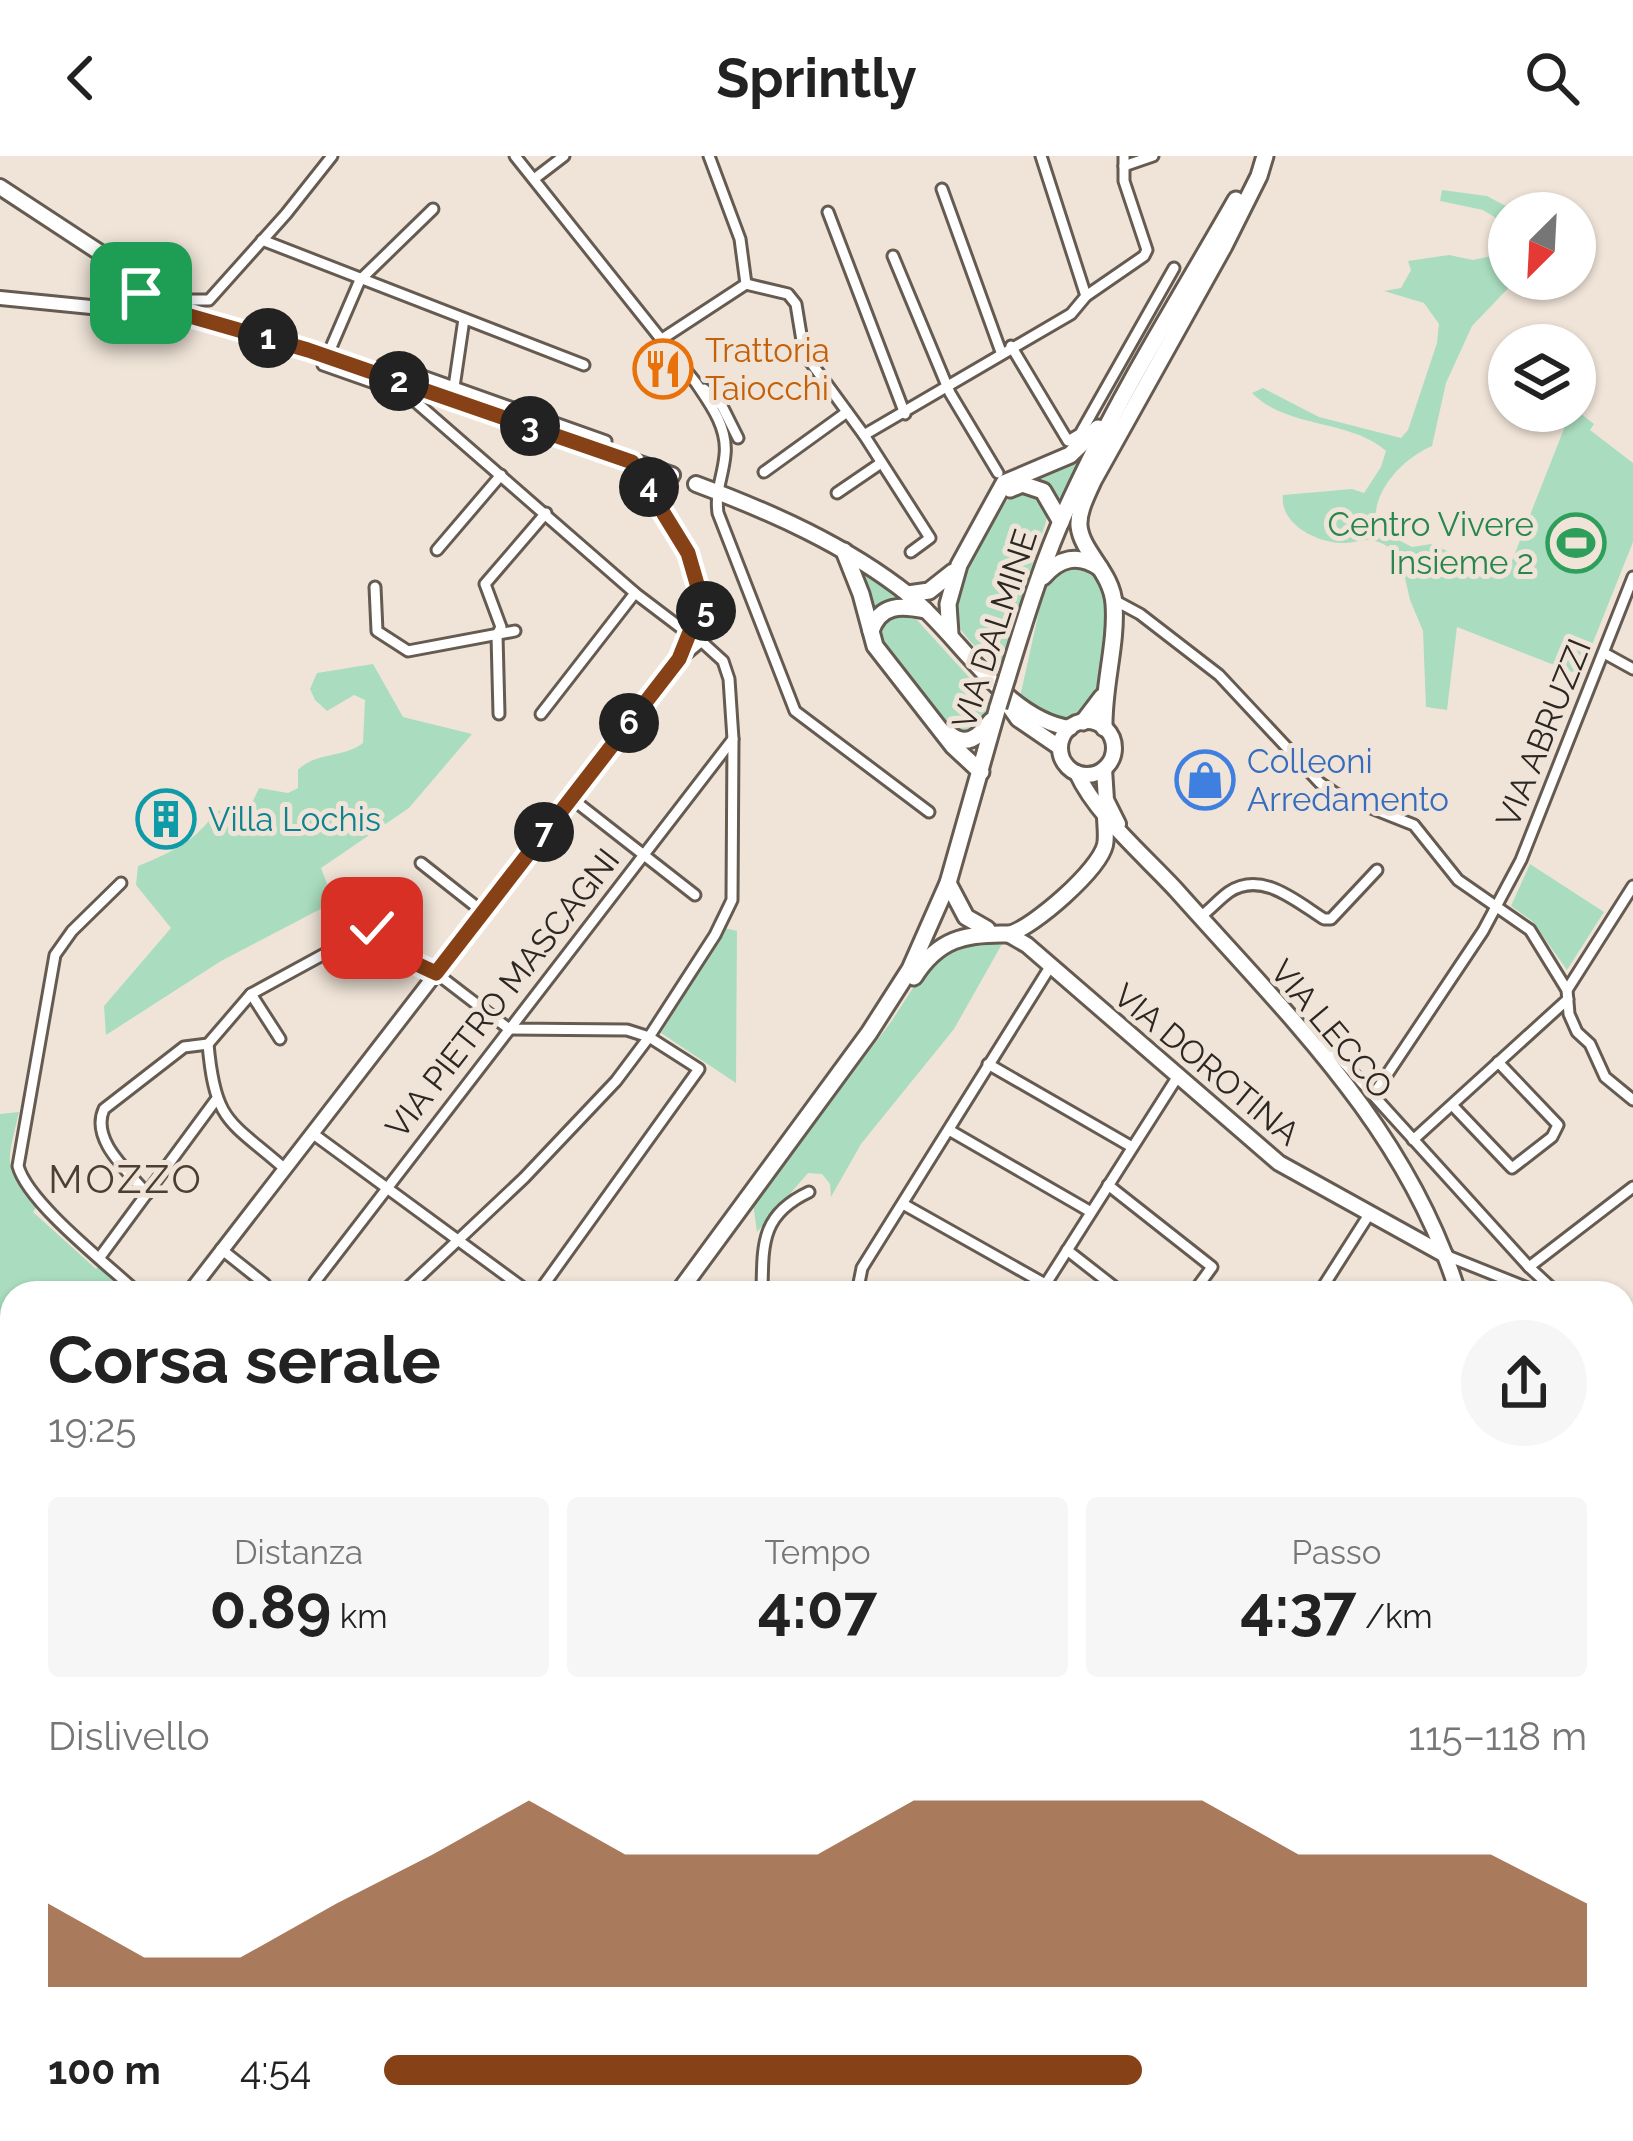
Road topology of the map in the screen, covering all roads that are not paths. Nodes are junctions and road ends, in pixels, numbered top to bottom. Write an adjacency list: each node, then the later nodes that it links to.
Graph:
1 (332, 156): 15 (street)
2 (515, 156): 9 (street)
3 (564, 156): 9 (street)
4 (709, 156): 21 (street)
5 (1041, 156): 23 (street)
6 (1153, 156): 8 (street)
7 (1263, 156): 37 (highway, VIA DALMINE); 59 (highway)
8 (1124, 161): 23 (street)
9 (534, 179): 30 (street)
10 (0, 187): 14 (main road)
11 (942, 189): 32 (street)
12 (434, 209): 19 (street)
13 (828, 212): 42 (street)
14 (50, 222): 18 (main road); 20 (main road)
15 (262, 240): 19 (street); 25 (street)
16 (893, 256): 39 (street)
17 (1174, 268): 32 (street)
18 (122, 270): 20 (main road); 22 (main road)
19 (360, 280): 28 (street); 31 (street)
20 (102, 284): 26 (street); 27 (main road)
21 (746, 284): 30 (street); 41 (street)
22 (140, 290): 25 (street); 27 (main road); 29 (main road)
23 (1087, 296): 32 (street)
24 (0, 298): 26 (street)
25 (212, 298): 29 (street)
26 (80, 304): 27 (street)
27 (118, 310): 33 (main road)
28 (464, 319): 35 (street); 40 (street)
29 (226, 326): 33 (main road)
30 (662, 339): 38 (street)
31 (332, 346)
32 (1006, 349): 39 (street)
33 (306, 350): 36 (main road)
34 (323, 365): 50 (street)
35 (584, 365)
36 (375, 373): 40 (street); 46 (main road)
37 (1132, 382): 56 (highway); 58 (highway, VIA DALMINE)
38 (696, 383): 44 (street); 53 (street)
39 (946, 386): 42 (street); 49 (street)
40 (454, 387): 45 (street)
41 (847, 412): 43 (street); 48 (street)
42 (905, 414): 43 (street)
43 (864, 435): 47 (street)
44 (737, 438)
45 (606, 441)
46 (632, 462): 51 (main road); 55 (street)
47 (881, 463): 54 (street); 62 (street)
48 (764, 472)
49 (998, 473)
50 (502, 475): 57 (street); 60 (street)
51 (670, 475): 55 (street)
52 (696, 484): 53 (main road)
53 (715, 491): 61 (main road); 94 (street)
54 (837, 493)
55 (659, 501): 77 (street)
56 (994, 502): 58 (highway); 64 (highway)
57 (546, 513): 69 (street); 76 (street)
58 (1061, 521): 68 (highway, VIA DALMINE)
59 (1081, 534): 63 (highway); 65 (highway)
60 (437, 550)
61 (844, 551): 70 (main road); 74 (highway)
62 (911, 552)
63 (1064, 560): 65 (highway); 68 (highway)
64 (959, 566): 70 (highway); 75 (highway)
65 (1105, 572): 71 (highway)
66 (1633, 577): 78 (street, VIA ABRUZZI)
67 (375, 587): 76 (street)
68 (1034, 589): 82 (highway, VIA DALMINE, bridge)
69 (635, 593): 77 (street); 84 (street)
70 (908, 594): 72 (main road)
71 (1114, 600): 81 (highway); 105 (street)
72 (925, 610): 74 (highway); 75 (main road)
73 (514, 632): 76 (street)
74 (870, 634): 85 (highway)
75 (950, 634): 79 (main road)
76 (497, 635): 83 (street)
77 (695, 638): 88 (street); 93 (street)
78 (1604, 653): 80 (street); 105 (street, VIA ABRUZZI)
79 (981, 668): 86 (main road); 89 (main road)
80 (1633, 669)
81 (1102, 697): 86 (highway); 87 (highway)
82 (997, 711): 85 (highway); 91 (highway, VIA DALMINE)
83 (499, 714)
84 (541, 714)
85 (933, 720): 91 (highway)
86 (1076, 725): 87 (main road); 89 (main road)
87 (1104, 728): 90 (main road)
88 (733, 739): 97 (street, VIA PIETRO MASCAGNI); 115 (street)
89 (1059, 747): 92 (main road)
90 (1104, 770): 92 (main road); 96 (main road, VIA LECCO)
91 (981, 772): 101 (highway, VIA DALMINE)
92 (1077, 773): 95 (main road, VIA LECCO)
93 (571, 798): 97 (street); 106 (street)
94 (929, 812)
95 (1105, 816): 96 (main road, VIA LECCO); 109 (main road)
96 (1120, 828): 107 (main road, VIA LECCO)
97 (644, 855): 103 (street); 114 (street, VIA PIETRO MASCAGNI)
98 (422, 863): 106 (street)
99 (1377, 870): 107 (street)
100 (122, 883): 144 (street)
101 (948, 884): 109 (highway); 126 (highway, VIA DALMINE)
102 (1633, 886): 113 (street)
103 (695, 895)
104 (354, 904): 108 (street)
105 (1497, 905): 113 (street); 122 (street, VIA ABRUZZI)
106 (483, 911): 111 (street)
107 (1200, 917): 117 (main road, VIA LECCO)
108 (372, 928): 111 (street); 112 (street)
109 (1008, 934): 110 (main road, VIA DOROTINA); 126 (highway)
110 (1050, 967): 120 (street); 121 (main road, VIA DOROTINA)
111 (436, 973): 114 (street); 128 (street)
112 (251, 994): 116 (street); 118 (street)
113 (1567, 994): 119 (street); 124 (street)
114 (509, 1029): 115 (street); 133 (street, VIA PIETRO MASCAGNI)
115 (649, 1036): 140 (street); 152 (street)
116 (280, 1039)
117 (1311, 1041): 122 (street); 143 (main road, VIA LECCO)
118 (208, 1044): 123 (street); 136 (street)
119 (1498, 1062): 125 (street); 125 (street)
120 (988, 1064): 127 (street); 130 (street)
121 (1178, 1076): 130 (street); 139 (main road, VIA DOROTINA)
122 (1374, 1094): 129 (street)
123 (215, 1100): 131 (street); 136 (street)
124 (1633, 1100)
125 (1453, 1106): 129 (street)
126 (802, 1126): 153 (highway)
127 (949, 1130): 137 (street); 138 (street)
128 (312, 1133): 131 (street); 133 (street)
129 (1413, 1140): 145 (street)
130 (1132, 1147): 132 (street)
131 (285, 1168): 141 (street)
132 (1108, 1185): 138 (street); 159 (street)
133 (387, 1186): 140 (street); 149 (street, VIA PIETRO MASCAGNI)
134 (1633, 1187): 145 (street)
135 (809, 1192): 154 (street)
136 (147, 1193): 144 (street)
137 (903, 1204): 155 (street); 156 (street)
138 (1091, 1212): 142 (street)
139 (1370, 1213): 143 (main road, VIA DOROTINA); 160 (street)
140 (460, 1238): 150 (street); 151 (street)
141 (221, 1249): 147 (street); 148 (street)
142 (1066, 1250): 157 (street); 158 (street)
143 (1445, 1255): 161 (main road, VIA LECCO); 162 (street)
144 (100, 1257): 146 (street)
145 (1529, 1268): 163 (street); 164 (street)
146 (125, 1281)
147 (198, 1281)
148 (261, 1281)
149 (316, 1281)
150 (415, 1281)
151 (518, 1281)
152 (543, 1281)
153 (687, 1281)
154 (762, 1281)
155 (858, 1281)
156 (1031, 1281)
157 (1047, 1281)
158 (1106, 1281)
159 (1202, 1281)
160 (1327, 1281)
161 (1454, 1281)
162 (1510, 1281)
163 (1536, 1281)
164 (1544, 1281)

